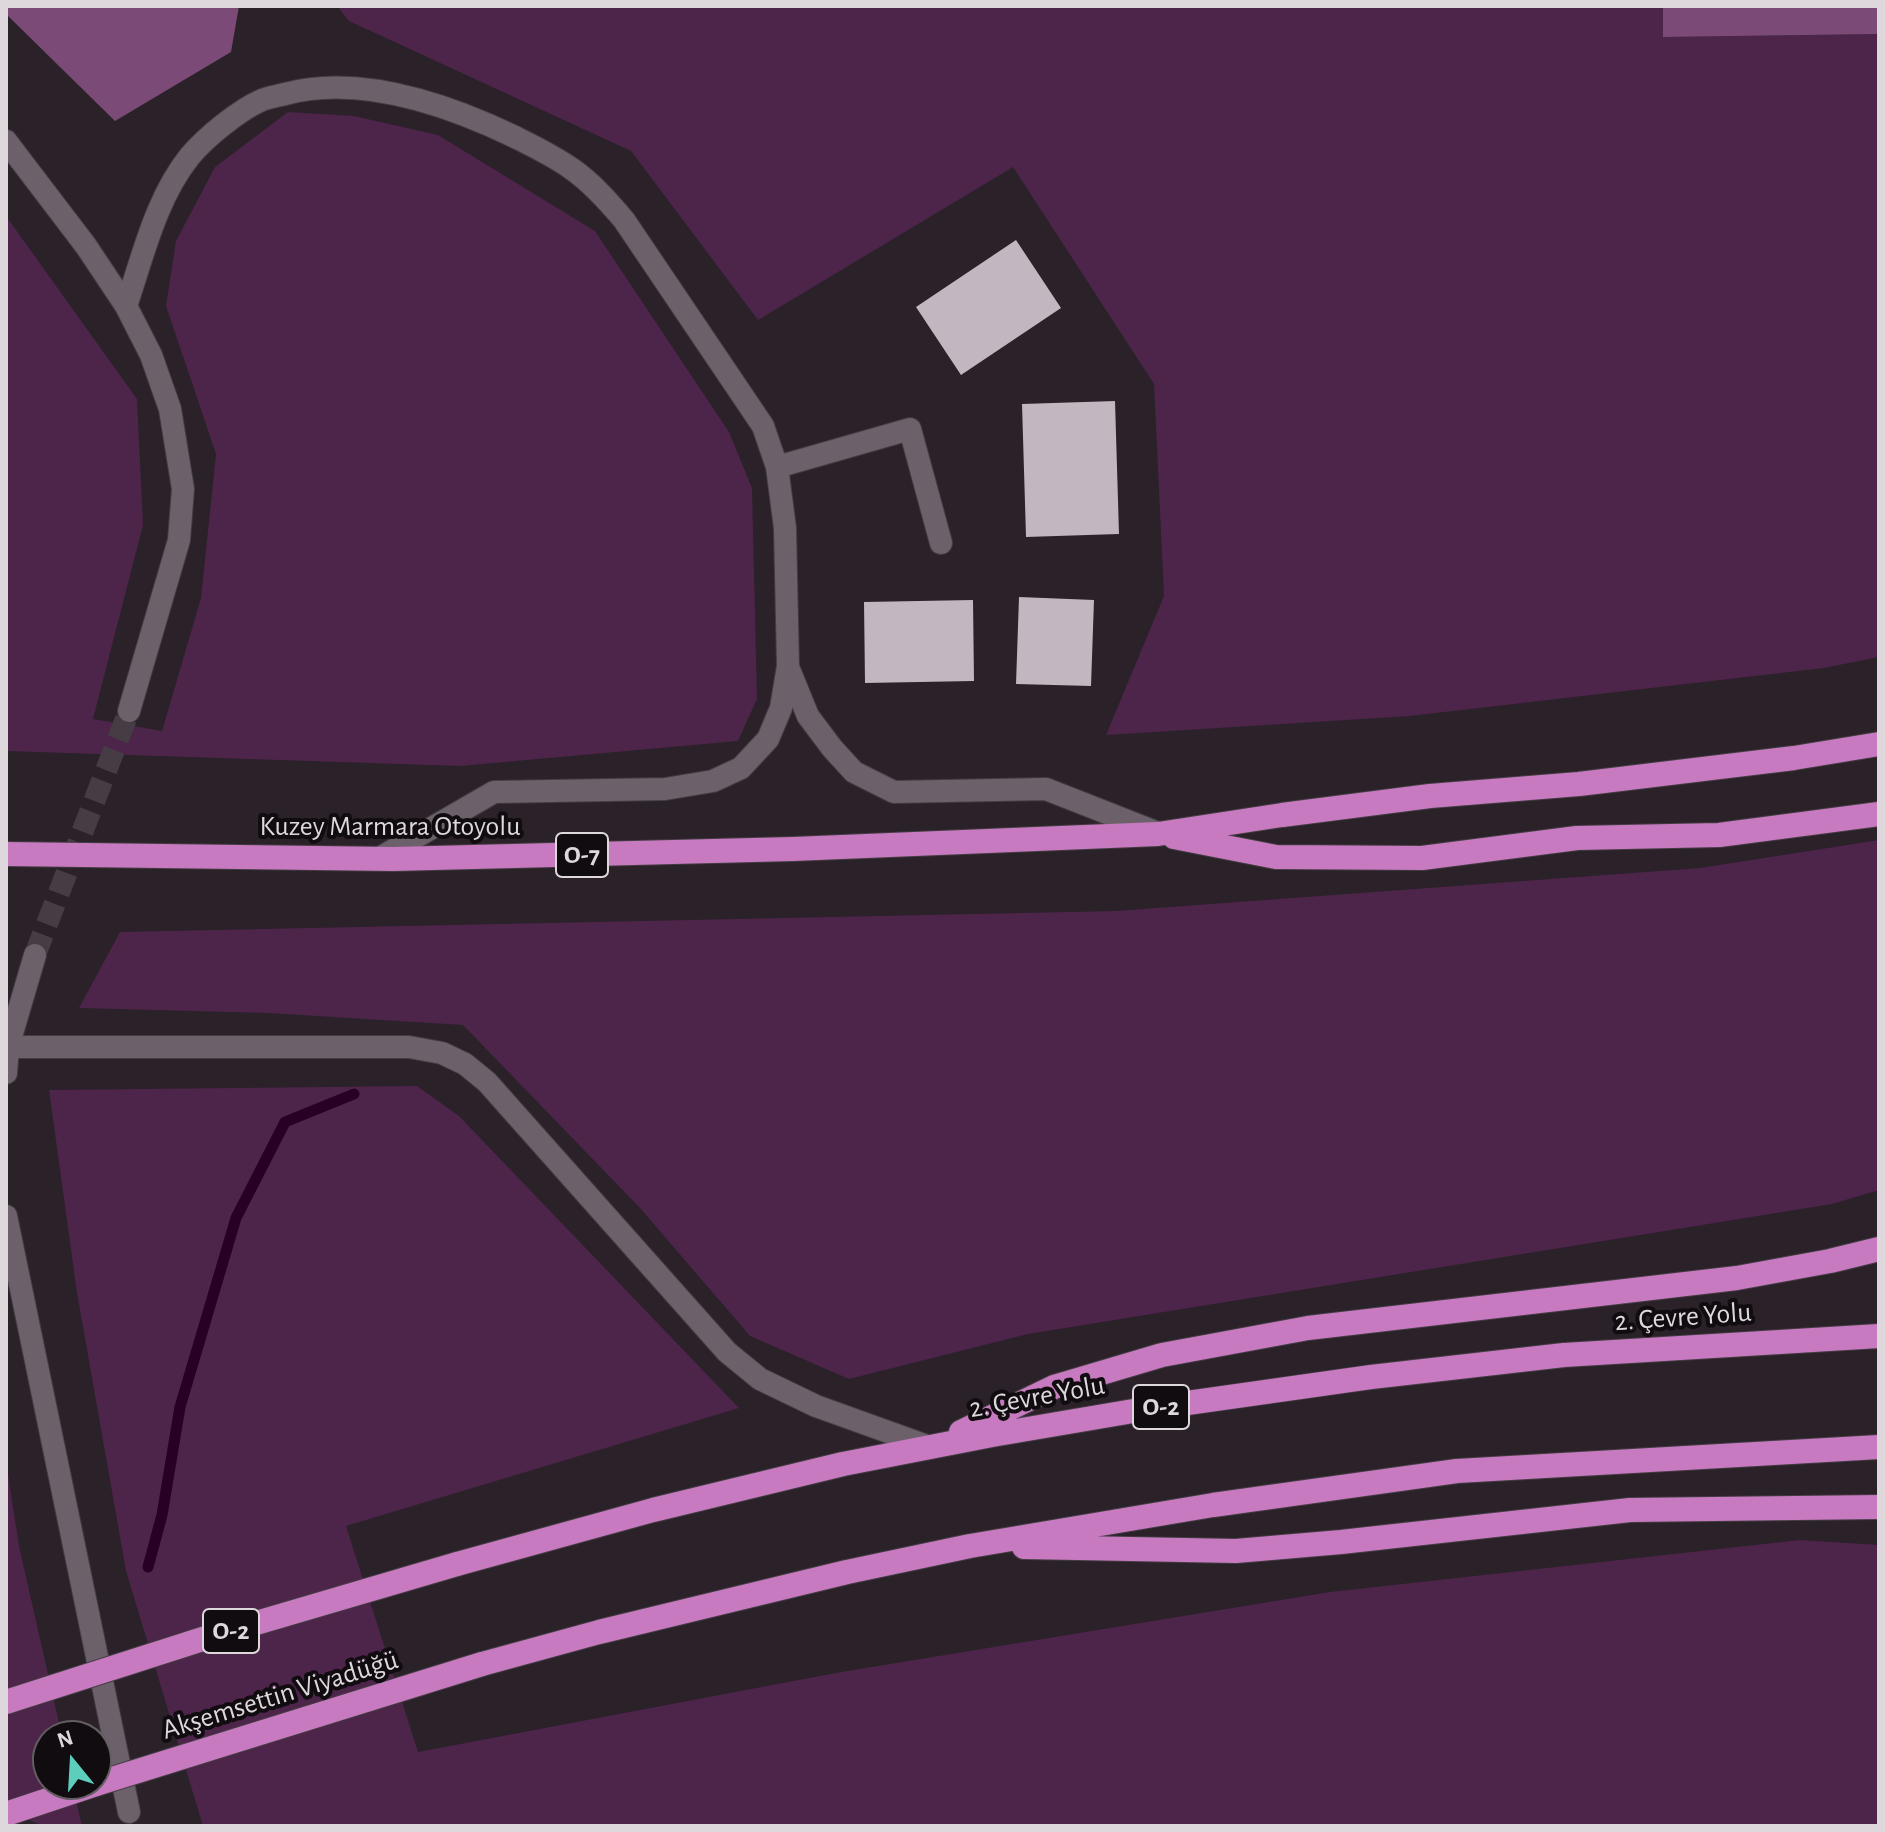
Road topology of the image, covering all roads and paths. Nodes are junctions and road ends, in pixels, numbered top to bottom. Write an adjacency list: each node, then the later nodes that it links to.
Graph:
1 (6, 141): 2 (street)
2 (126, 306): 3 (street); 6 (street)
3 (777, 467): 4 (street); 5 (street)
4 (941, 543)
5 (788, 666): 9 (street); 11 (street)
6 (129, 711)
7 (1879, 744): 9 (highway)
8 (1879, 814): 9 (highway)
9 (1158, 834): 11 (highway, Kuzey Marmara Otoyolu / O-7)
10 (6, 854): 11 (highway, Kuzey Marmara Otoyolu / O-7)
11 (378, 859)
12 (35, 955): 13 (street)
13 (8, 1047): 14 (street); 18 (street)
14 (6, 1073)
15 (6, 1216): 25 (street)
16 (1879, 1249): 18 (highway)
17 (1879, 1336): 18 (highway, 2. Çevre Yolu / O-2)
18 (930, 1447): 22 (highway, 2. Çevre Yolu / O-2, bridge)
19 (1879, 1447): 21 (highway)
20 (1879, 1507): 21 (highway)
21 (970, 1546): 23 (highway, Akşemsettin Viyadüğü, bridge)
22 (6, 1702)
23 (112, 1779)
24 (48, 1800): 26 (highway, Akşemsettin Viyadüğü)
25 (129, 1812)
26 (6, 1814)

